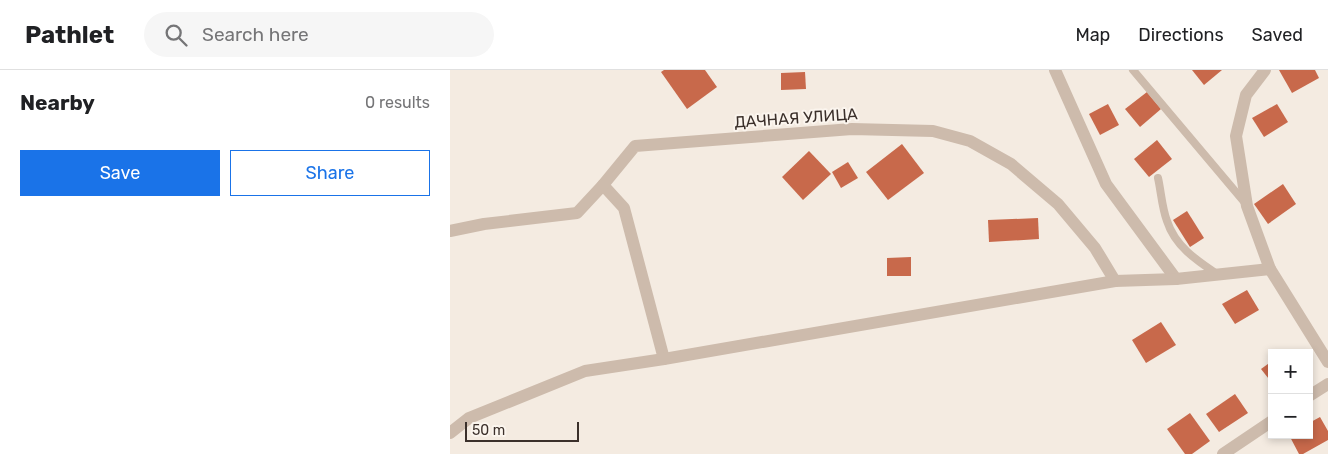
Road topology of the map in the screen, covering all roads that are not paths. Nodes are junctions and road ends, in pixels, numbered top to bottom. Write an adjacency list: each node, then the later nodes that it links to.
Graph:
1 (1055, 70): 10 (street)
2 (1134, 70): 6 (lane)
3 (1265, 70): 6 (street)
4 (1158, 178): 9 (lane)
5 (603, 185): 7 (street, ДАЧНАЯ УЛИЦА); 11 (street, ДАЧНАЯ УЛИЦА); 12 (street)
6 (1247, 206): 8 (street)
7 (450, 231)
8 (1270, 269): 9 (street); 13 (street)
9 (1217, 274): 10 (street)
10 (1176, 279): 11 (street)
11 (1115, 281): 12 (street)
12 (664, 359): 17 (street)
13 (1328, 362)
14 (1328, 384): 15 (street)
15 (1312, 394)
16 (1268, 424): 18 (street)
17 (450, 433)
18 (1223, 454)

